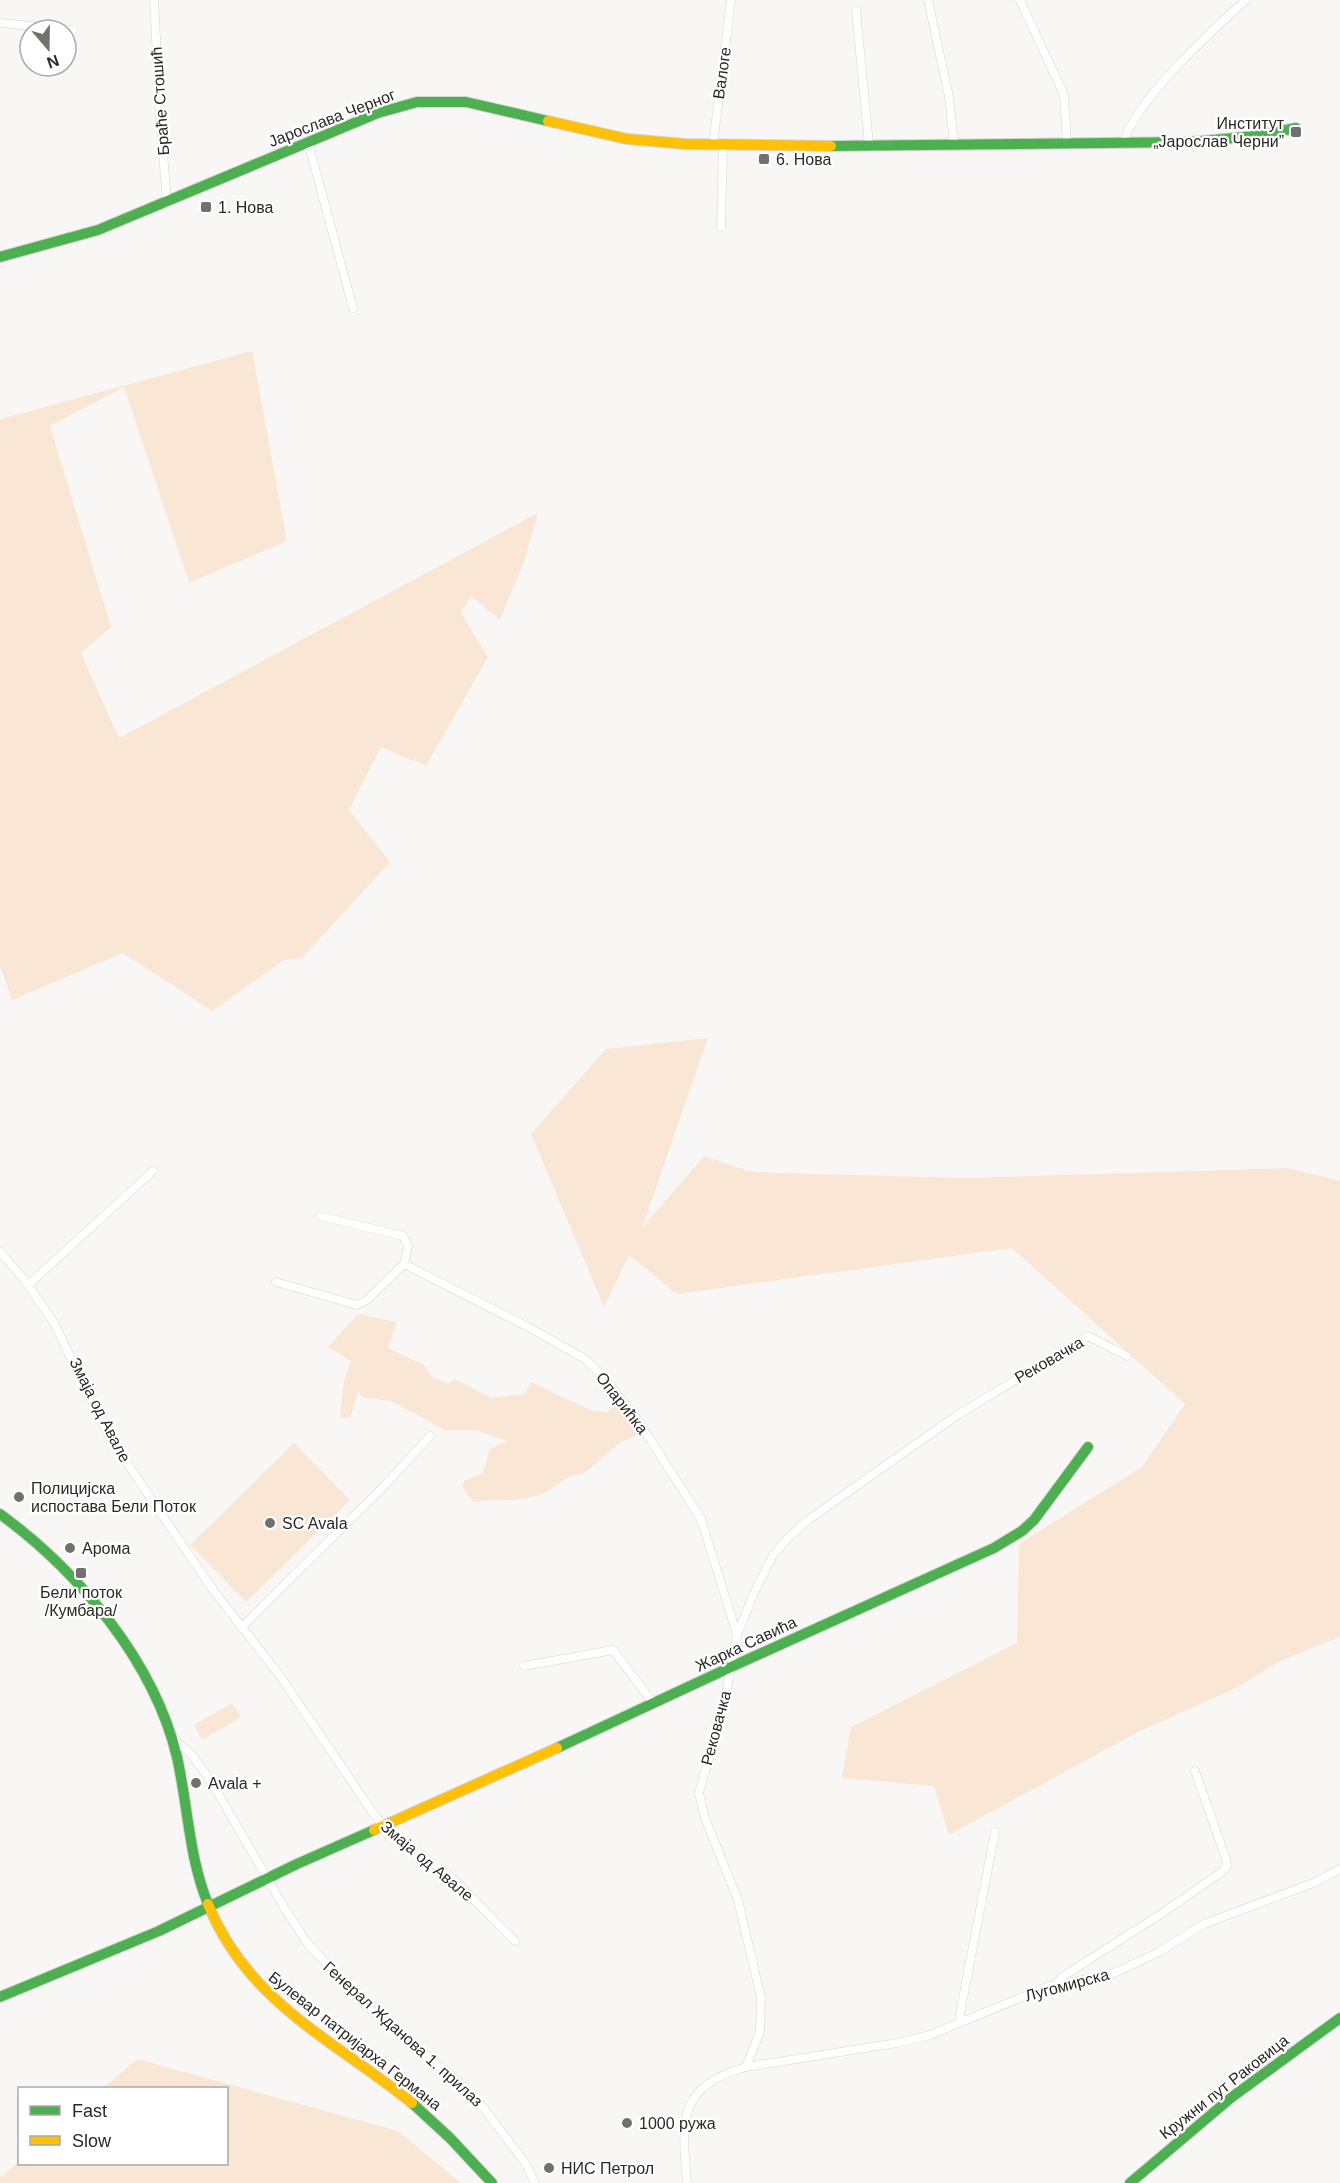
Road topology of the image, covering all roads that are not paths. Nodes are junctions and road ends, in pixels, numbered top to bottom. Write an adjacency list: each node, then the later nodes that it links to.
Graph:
1 (154, 0): 16 (street, Браће Стошић)
2 (731, 0): 13 (street, Валоге)
3 (928, 0): 15 (street)
4 (1020, 0): 11 (street)
5 (1246, 0): 12 (street)
6 (856, 10): 14 (street)
7 (0, 23): 8 (street)
8 (18, 25)
9 (1296, 128): 12 (street, Јарослава Черног)
10 (308, 142): 13 (street, Јарослава Черног); 16 (street, Јарослава Черног); 19 (street)
11 (1067, 144): 12 (street, Јарослава Черног); 15 (street, Јарослава Черног)
12 (1123, 144)
13 (718, 145): 14 (street, Јарослава Черног); 17 (street, Валоге)
14 (869, 145): 15 (street, Јарослава Черног)
15 (954, 145)
16 (167, 203): 18 (street, Јарослава Черног)
17 (721, 227)
18 (0, 257)
19 (353, 308)
20 (153, 1171): 25 (street)
21 (320, 1216): 23 (street)
22 (0, 1252): 25 (street, Змаја од Авале)
23 (404, 1264): 24 (street); 31 (street, Опарићка)
24 (276, 1282)
25 (28, 1285): 30 (street, Змаја од Авале)
26 (1127, 1356): 31 (street, Рековачка)
27 (430, 1436): 30 (street)
28 (1088, 1447): 33 (street, Жарка Савића)
29 (0, 1514): 35 (street, Булевар патријарха Германа)
30 (241, 1628): 37 (street, Змаја од Авале)
31 (737, 1635): 33 (street, Рековачка)
32 (524, 1666): 34 (street)
33 (731, 1667): 34 (street, Жарка Савића); 47 (street, Рековачка)
34 (654, 1704): 37 (street, Жарка Савића)
35 (171, 1737): 40 (street, Генерал Жданова 1. прилаз); 41 (street, Булевар патријарха Германа)
36 (1196, 1771): 43 (street)
37 (383, 1826): 40 (street, Жарка Савића); 42 (street, Змаја од Авале)
38 (995, 1832): 46 (street)
39 (1340, 1869): 43 (street, Лугомирска)
40 (267, 1879): 41 (street, Жарка Савића); 49 (street, Генерал Жданова 1. прилаз)
41 (210, 1907): 44 (street, Жарка Савића); 48 (street, Булевар патријарха Германа)
42 (516, 1941)
43 (1056, 1984): 46 (street, Лугомирска)
44 (0, 1997)
45 (1340, 2018): 51 (street, Кружни пут Раковица)
46 (961, 2022): 47 (street, Лугомирска)
47 (746, 2067): 50 (street)
48 (492, 2183)
49 (535, 2183)
50 (687, 2183)
51 (1130, 2183)

